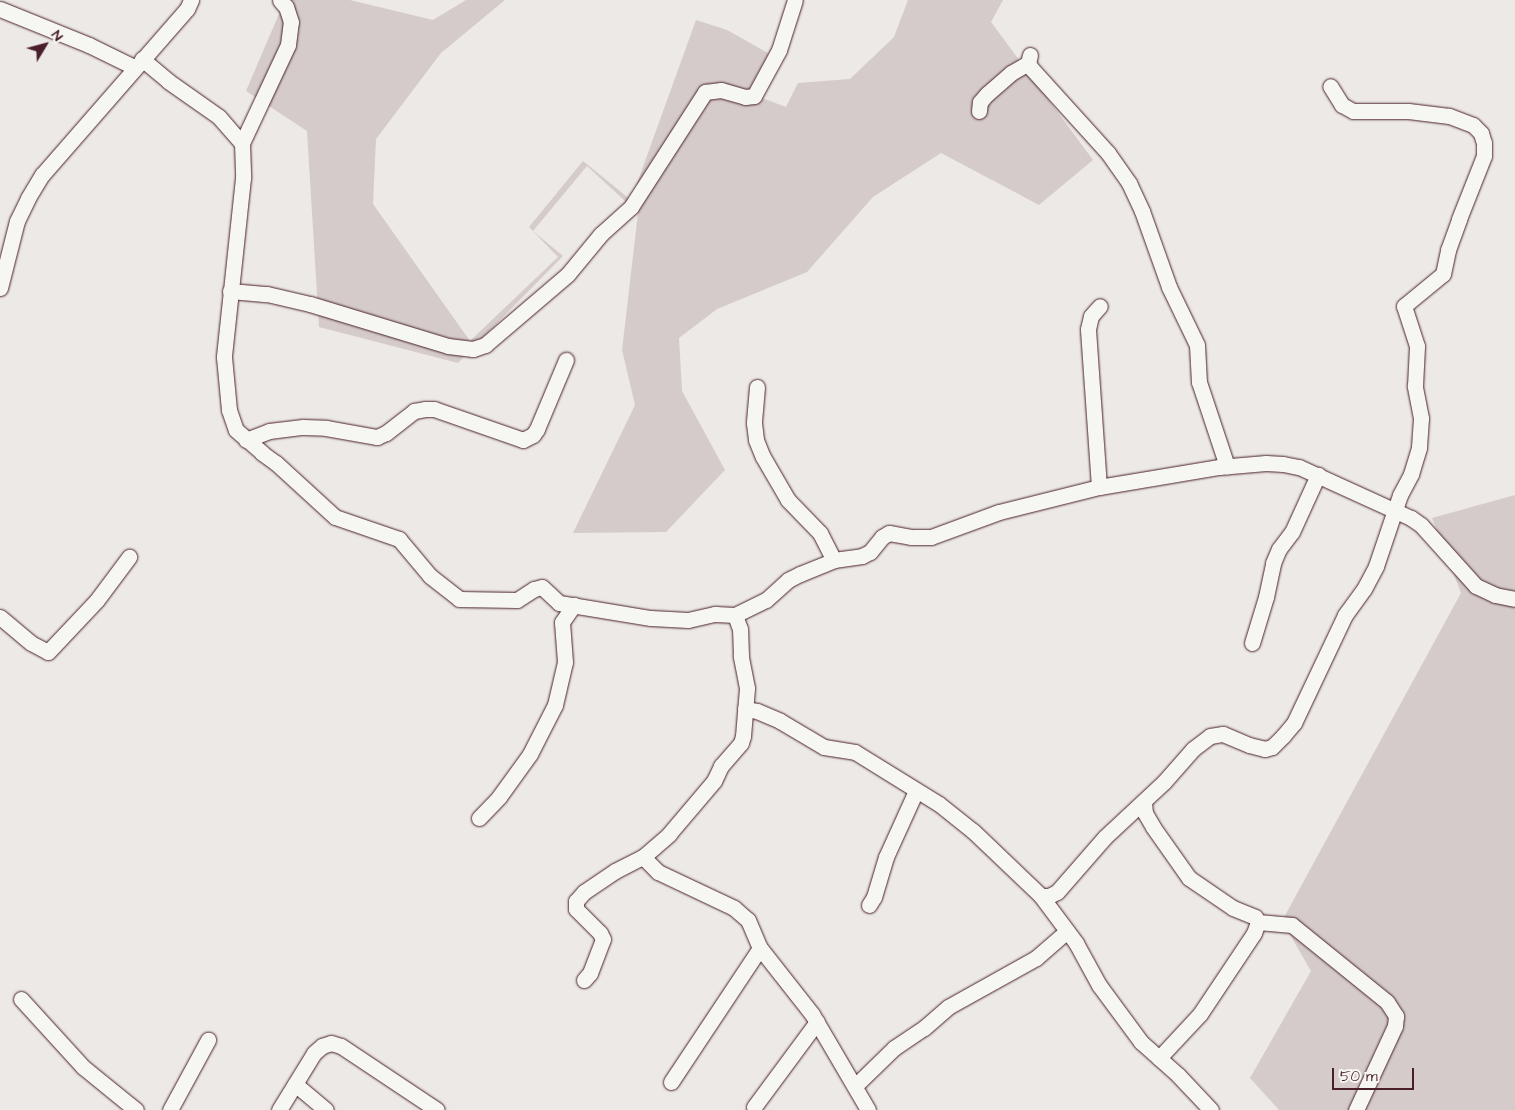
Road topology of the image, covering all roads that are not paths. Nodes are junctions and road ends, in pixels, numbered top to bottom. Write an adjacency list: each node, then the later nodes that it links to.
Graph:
1 (192, 0): 5 (street)
2 (280, 0): 8 (street)
3 (796, 0): 10 (street)
4 (0, 9): 5 (street)
5 (138, 63): 8 (street); 9 (street)
6 (1330, 86): 18 (street)
7 (979, 111): 15 (street)
8 (242, 143): 10 (street)
9 (0, 288)
10 (230, 291): 14 (street)
11 (1100, 306): 17 (street)
12 (566, 360): 14 (street)
13 (758, 387): 20 (street)
14 (246, 440): 22 (street)
15 (1227, 466): 16 (street); 17 (street)
16 (1318, 475): 18 (street); 25 (street)
17 (1099, 487): 20 (street)
18 (1395, 509): 21 (street); 28 (street)
19 (129, 557): 24 (street)
20 (834, 560): 23 (street)
21 (1515, 600)
22 (574, 606): 23 (street); 29 (street)
23 (735, 615): 26 (street)
24 (0, 617)
25 (1252, 643)
26 (745, 709): 27 (street); 30 (street)
27 (916, 791): 31 (street); 32 (street)
28 (1144, 802): 31 (street); 33 (street)
29 (479, 818)
30 (643, 857): 35 (street); 36 (street)
31 (1041, 896): 34 (street)
32 (869, 904)
33 (1258, 922): 40 (street); 52 (street)
34 (1068, 931): 40 (street); 43 (street)
35 (760, 948): 38 (street); 41 (street)
36 (584, 980)
37 (22, 999): 45 (street)
38 (817, 1022): 43 (street); 44 (street)
39 (208, 1040): 46 (street)
40 (1159, 1058): 51 (street)
41 (671, 1082)
42 (295, 1084): 47 (street); 48 (street); 49 (street)
43 (854, 1086): 50 (street)
44 (754, 1107)
45 (136, 1110)
46 (170, 1110)
47 (279, 1110)
48 (326, 1110)
49 (437, 1110)
50 (868, 1110)
51 (1211, 1110)
52 (1356, 1110)

